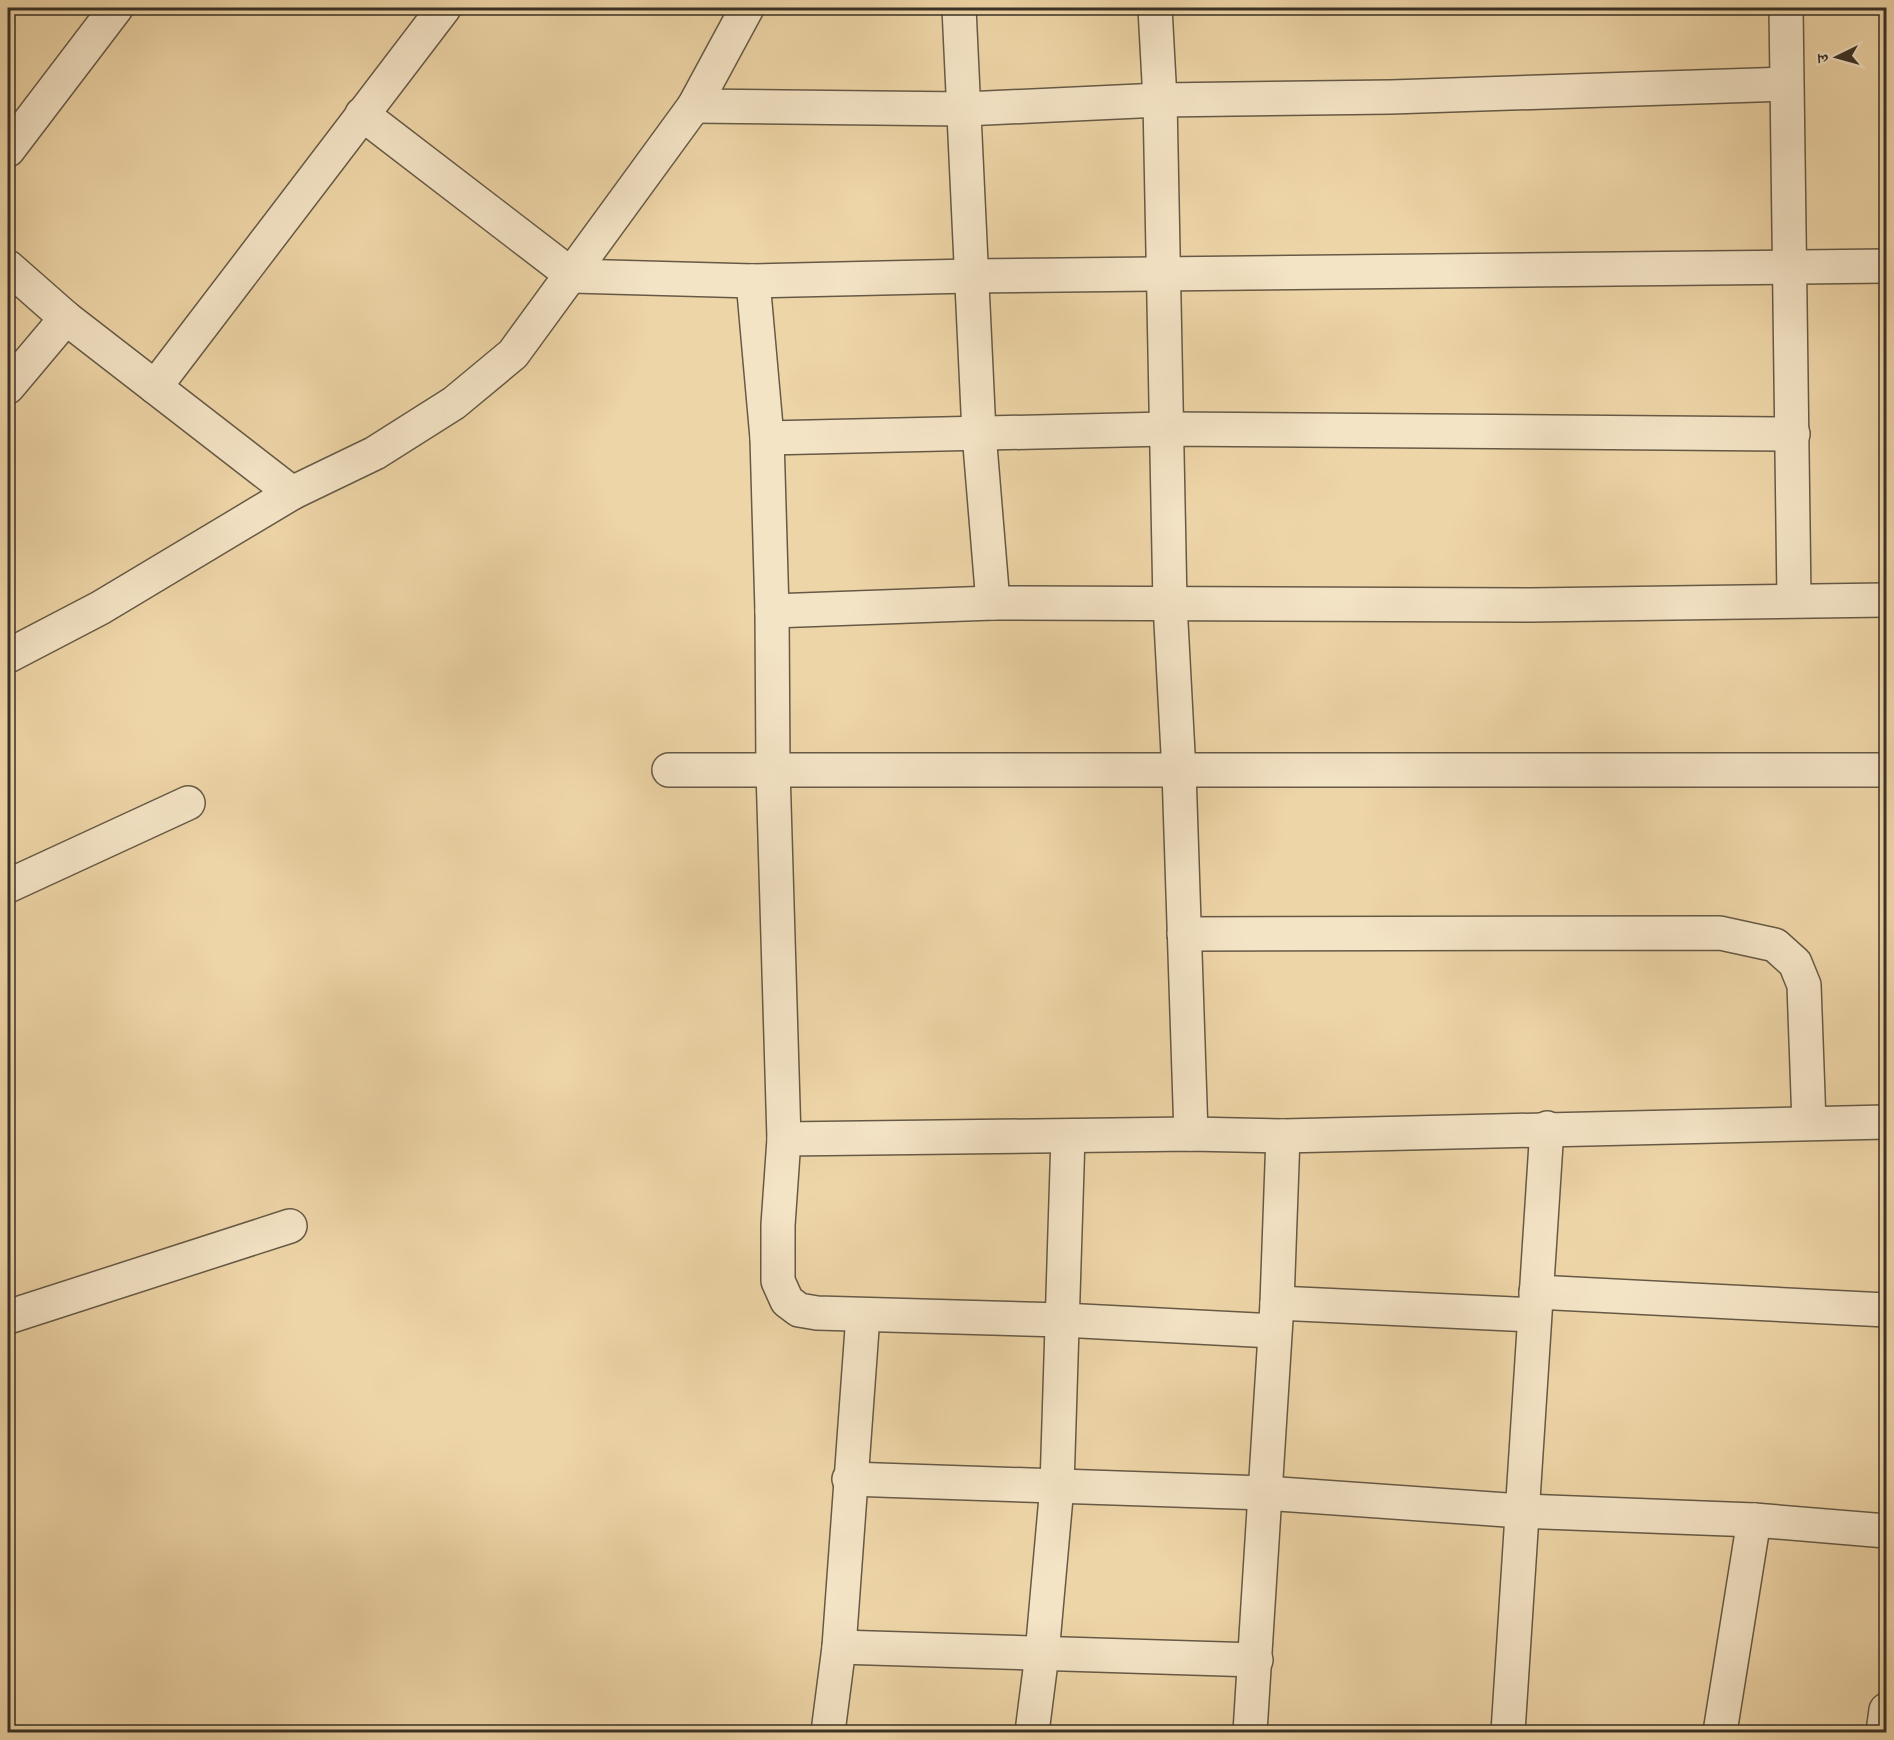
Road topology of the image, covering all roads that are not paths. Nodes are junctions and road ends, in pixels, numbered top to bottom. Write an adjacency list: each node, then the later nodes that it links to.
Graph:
1 (116, 8): 12 (street)
2 (444, 8): 11 (street)
3 (747, 8): 9 (street)
4 (959, 8): 10 (street)
5 (1155, 8): 8 (street)
6 (1786, 8): 7 (street)
7 (1786, 84): 8 (street); 14 (street)
8 (1160, 100): 10 (street); 16 (street)
9 (694, 106): 10 (street); 17 (street)
10 (965, 109): 18 (street)
11 (362, 114): 17 (street); 22 (street)
12 (8, 150)
13 (8, 267): 20 (street)
14 (1790, 267): 15 (street); 16 (street); 25 (street)
15 (1887, 267)
16 (1164, 275): 18 (street); 23 (street)
17 (573, 276): 19 (street); 27 (street)
18 (970, 276): 19 (street); 24 (street)
19 (753, 281): 26 (street)
20 (66, 318): 21 (street); 22 (street)
21 (8, 387)
22 (154, 387): 27 (street)
23 (1166, 429): 24 (street); 25 (street); 31 (street)
24 (979, 433): 26 (street); 30 (street)
25 (1793, 434): 28 (street)
26 (767, 438): 32 (street)
27 (292, 493): 33 (street)
28 (1794, 599): 29 (street); 31 (street)
29 (1887, 600)
30 (993, 603): 31 (street); 32 (street)
31 (1170, 604): 37 (street)
32 (772, 611): 35 (street)
33 (8, 656)
34 (669, 770): 35 (street)
35 (773, 770): 37 (street); 47 (street)
36 (1887, 770): 37 (street)
37 (1179, 772): 40 (street)
38 (188, 804): 39 (street)
39 (8, 886)
40 (1184, 934): 42 (street); 44 (street)
41 (1887, 1122): 42 (street)
42 (1809, 1123): 43 (street)
43 (1547, 1128): 46 (street); 49 (street)
44 (1191, 1134): 45 (street); 46 (street)
45 (1068, 1136): 47 (street); 54 (street)
46 (1283, 1136): 53 (street)
47 (784, 1139): 51 (street)
48 (290, 1226): 52 (street)
49 (1535, 1304): 50 (street); 53 (street); 58 (street)
50 (1887, 1310)
51 (862, 1315): 54 (street); 55 (street)
52 (8, 1317)
53 (1275, 1317): 54 (street); 57 (street)
54 (1062, 1320): 56 (street)
55 (849, 1479): 56 (street); 61 (street)
56 (1057, 1486): 57 (street); 62 (street)
57 (1265, 1493): 58 (street); 63 (street)
58 (1521, 1511): 59 (street); 68 (street)
59 (1754, 1520): 60 (street); 69 (street)
60 (1887, 1531)
61 (838, 1647): 62 (street); 65 (street)
62 (1042, 1654): 63 (street); 66 (street)
63 (1256, 1660): 67 (street)
64 (1887, 1710): 70 (street)
65 (828, 1732)
66 (1032, 1732)
67 (1250, 1732)
68 (1508, 1732)
69 (1720, 1732)
70 (1883, 1732)

